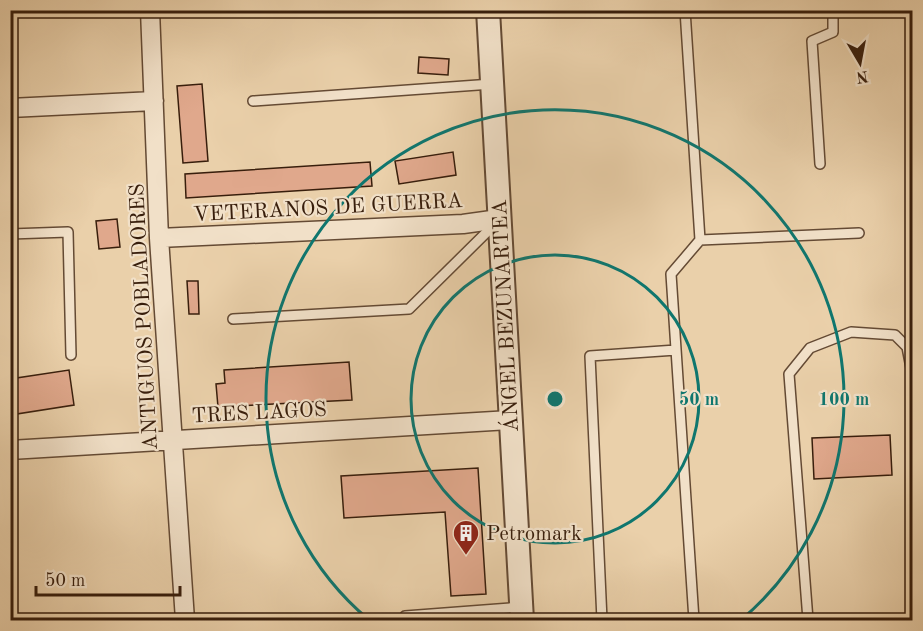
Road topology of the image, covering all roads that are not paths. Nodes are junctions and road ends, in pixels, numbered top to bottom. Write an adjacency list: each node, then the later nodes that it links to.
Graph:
1 (150, 10): 6 (street, ANTIGUOS POBLADORES)
2 (488, 10): 5 (street, ÁNGEL BEZUNARTEA)
3 (685, 10): 14 (lane)
4 (833, 10): 9 (lane)
5 (492, 84): 7 (lane); 10 (street, ÁNGEL BEZUNARTEA)
6 (154, 100): 8 (street); 13 (street, ANTIGUOS POBLADORES)
7 (253, 101)
8 (10, 108)
9 (820, 164)
10 (499, 219): 13 (street, VETERANOS DE GUERRA); 15 (lane); 19 (street, ÁNGEL BEZUNARTEA)
11 (859, 232): 14 (lane)
12 (10, 234): 17 (lane)
13 (159, 238): 20 (street, ANTIGUOS POBLADORES)
14 (700, 240): 16 (lane)
15 (233, 319)
16 (676, 350): 27 (lane); 28 (lane)
17 (71, 355)
18 (912, 373): 29 (lane)
19 (511, 420): 20 (street, TRES LAGOS); 24 (street, ÁNGEL BEZUNARTEA)
20 (173, 440): 21 (street, TRES LAGOS); 26 (street, ANTIGUOS POBLADORES)
21 (10, 450)
22 (912, 459): 23 (lane)
23 (912, 553)
24 (522, 614): 25 (lane)
25 (405, 616)
26 (185, 621)
27 (602, 621)
28 (694, 621)
29 (808, 621)

